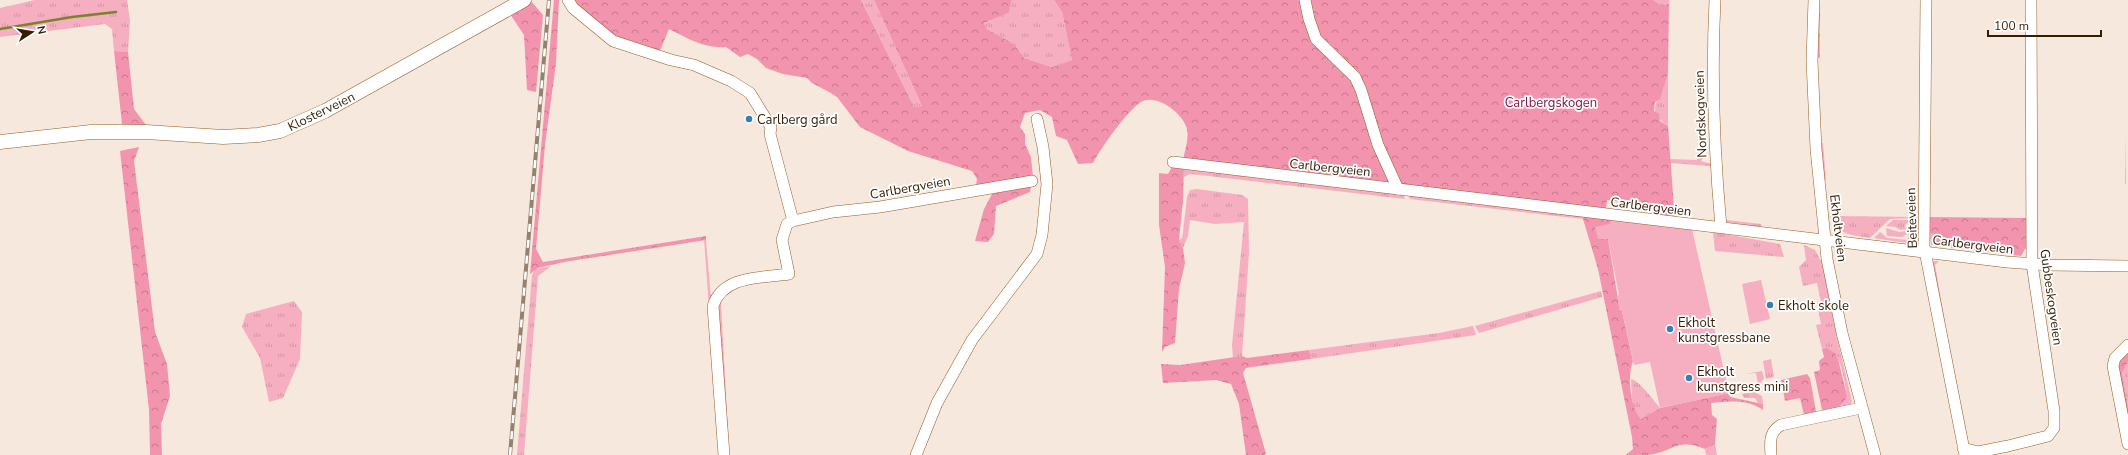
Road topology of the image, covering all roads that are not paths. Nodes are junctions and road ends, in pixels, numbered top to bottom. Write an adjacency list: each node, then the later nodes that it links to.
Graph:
1 (524, 0): 9 (main road, Klosterveien)
2 (568, 0): 13 (street)
3 (1305, 0): 12 (street)
4 (1715, 0): 14 (street, Nordskogveien)
5 (1814, 0): 15 (street, Ekholtveien)
6 (1926, 0): 16 (street, Beiteveien)
7 (2030, 0): 17 (street, Gubbeskogveien)
8 (1037, 119): 24 (street)
9 (0, 142)
10 (1172, 162): 12 (street, Carlbergveien)
11 (1032, 181): 13 (street, Carlbergveien)
12 (1398, 189): 14 (street, Carlbergveien)
13 (792, 221): 23 (street)
14 (1721, 227): 15 (street, Carlbergveien)
15 (1826, 239): 16 (street, Carlbergveien); 20 (street, Ekholtveien)
16 (1925, 252): 17 (street, Carlbergveien); 22 (street, Beiteveien)
17 (2032, 264): 18 (street, Carlbergveien); 22 (street, Gubbeskogveien)
18 (2128, 266)
19 (2128, 346): 21 (street)
20 (1861, 408): 25 (street); 26 (street, Ekholtveien)
21 (2128, 444)
22 (1964, 451)
23 (724, 455)
24 (916, 455)
25 (1771, 455)
26 (1875, 455)

